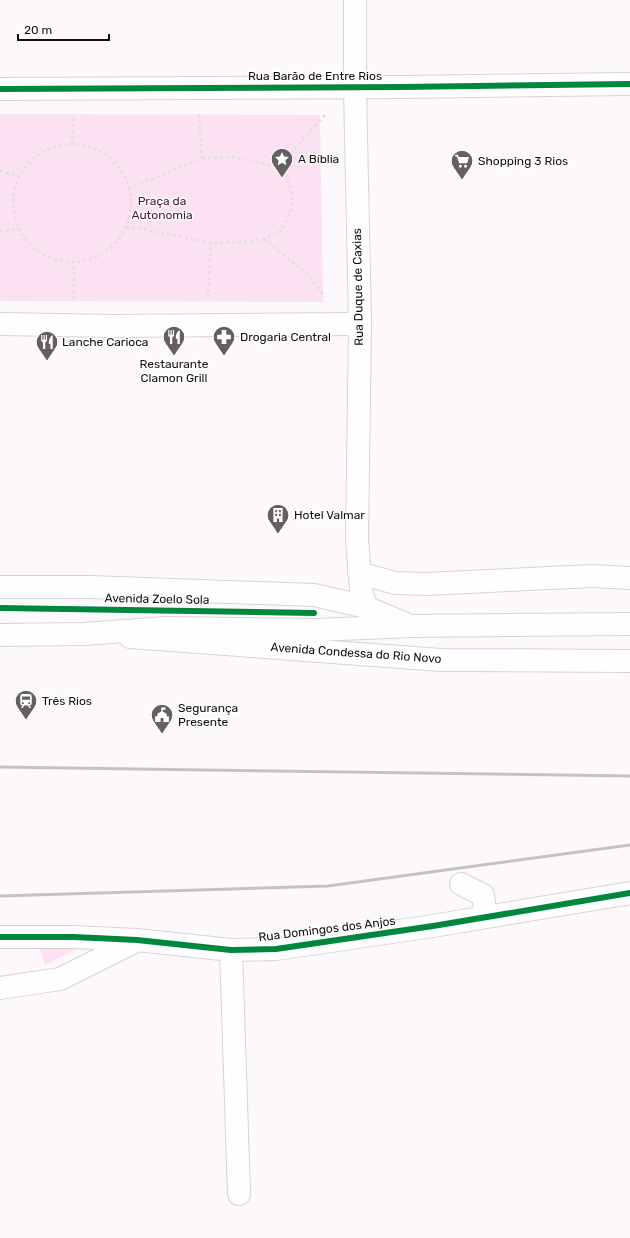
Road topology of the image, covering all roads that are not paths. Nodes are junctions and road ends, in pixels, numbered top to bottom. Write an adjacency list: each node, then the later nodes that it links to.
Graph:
1 (355, 0): 3 (street, Rua Duque de Caxias)
2 (630, 84): 3 (street, Rua Barão de Entre Rios)
3 (355, 87): 4 (street, Rua Barão de Entre Rios); 6 (street, Rua Duque de Caxias)
4 (0, 89)
5 (0, 324): 6 (street)
6 (360, 324): 7 (street, Rua Duque de Caxias)
7 (359, 573): 8 (street); 10 (street)
8 (630, 578)
9 (0, 587): 10 (street)
10 (366, 607): 12 (street)
11 (630, 624): 12 (street, Avenida Condessa do Rio Novo)
12 (412, 626): 13 (street, Avenida Condessa do Rio Novo)
13 (83, 634): 14 (street, Avenida Condessa do Rio Novo); 15 (street, Avenida Condessa do Rio Novo)
14 (0, 635)
15 (630, 661)
16 (461, 884): 18 (street)
17 (630, 893): 18 (street, Rua Domingos dos Anjos)
18 (486, 917): 21 (street, Rua Domingos dos Anjos)
19 (0, 937): 20 (street, Rua Domingos dos Anjos)
20 (137, 940): 21 (street, Rua Domingos dos Anjos); 22 (street)
21 (231, 950): 23 (street)
22 (0, 988)
23 (239, 1194)

